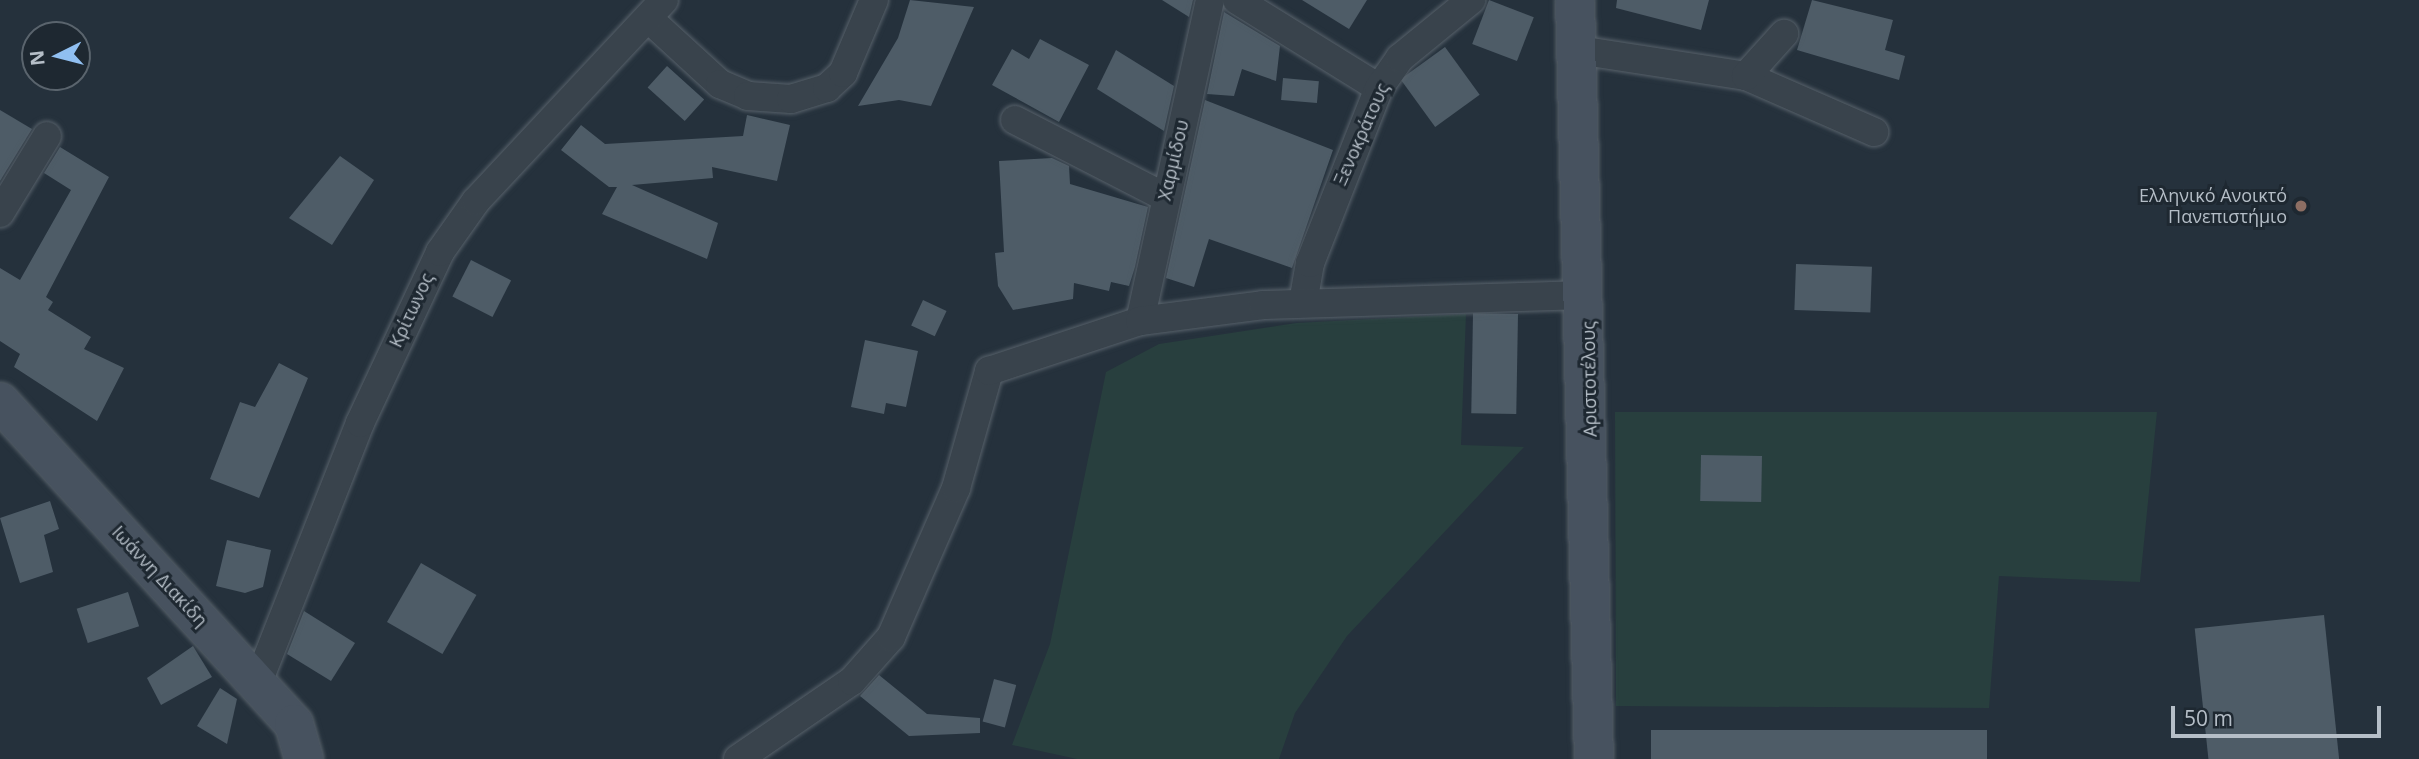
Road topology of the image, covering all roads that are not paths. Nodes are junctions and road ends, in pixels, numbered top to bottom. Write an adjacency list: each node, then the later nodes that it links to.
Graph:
1 (874, 0): 6 (street)
2 (1210, 0): 14 (street, Χαρμίδου)
3 (1237, 0): 10 (street)
4 (1471, 0): 10 (street, Ξενοκράτους)
5 (1575, 0): 8 (main road, Αριστοτέλους)
6 (657, 9): 20 (street, Κρίτωνος)
7 (1784, 34): 9 (street)
8 (1578, 50): 9 (street); 16 (main road, Αριστοτέλους)
9 (1746, 76): 12 (street)
10 (1379, 88): 17 (street, Ξενοκράτους)
11 (1015, 120): 14 (street)
12 (1874, 132)
13 (47, 136): 15 (street)
14 (1165, 197): 18 (street, Χαρμίδου)
15 (0, 214)
16 (1587, 295): 17 (street); 23 (main road, Αριστοτέλους)
17 (1303, 303): 18 (street)
18 (1140, 321): 22 (street)
19 (0, 401): 20 (main road, Ιωάννη Διακίδη)
20 (258, 682): 21 (main road, Ιωάννη Διακίδη)
21 (304, 759)
22 (738, 759)
23 (1594, 759)

